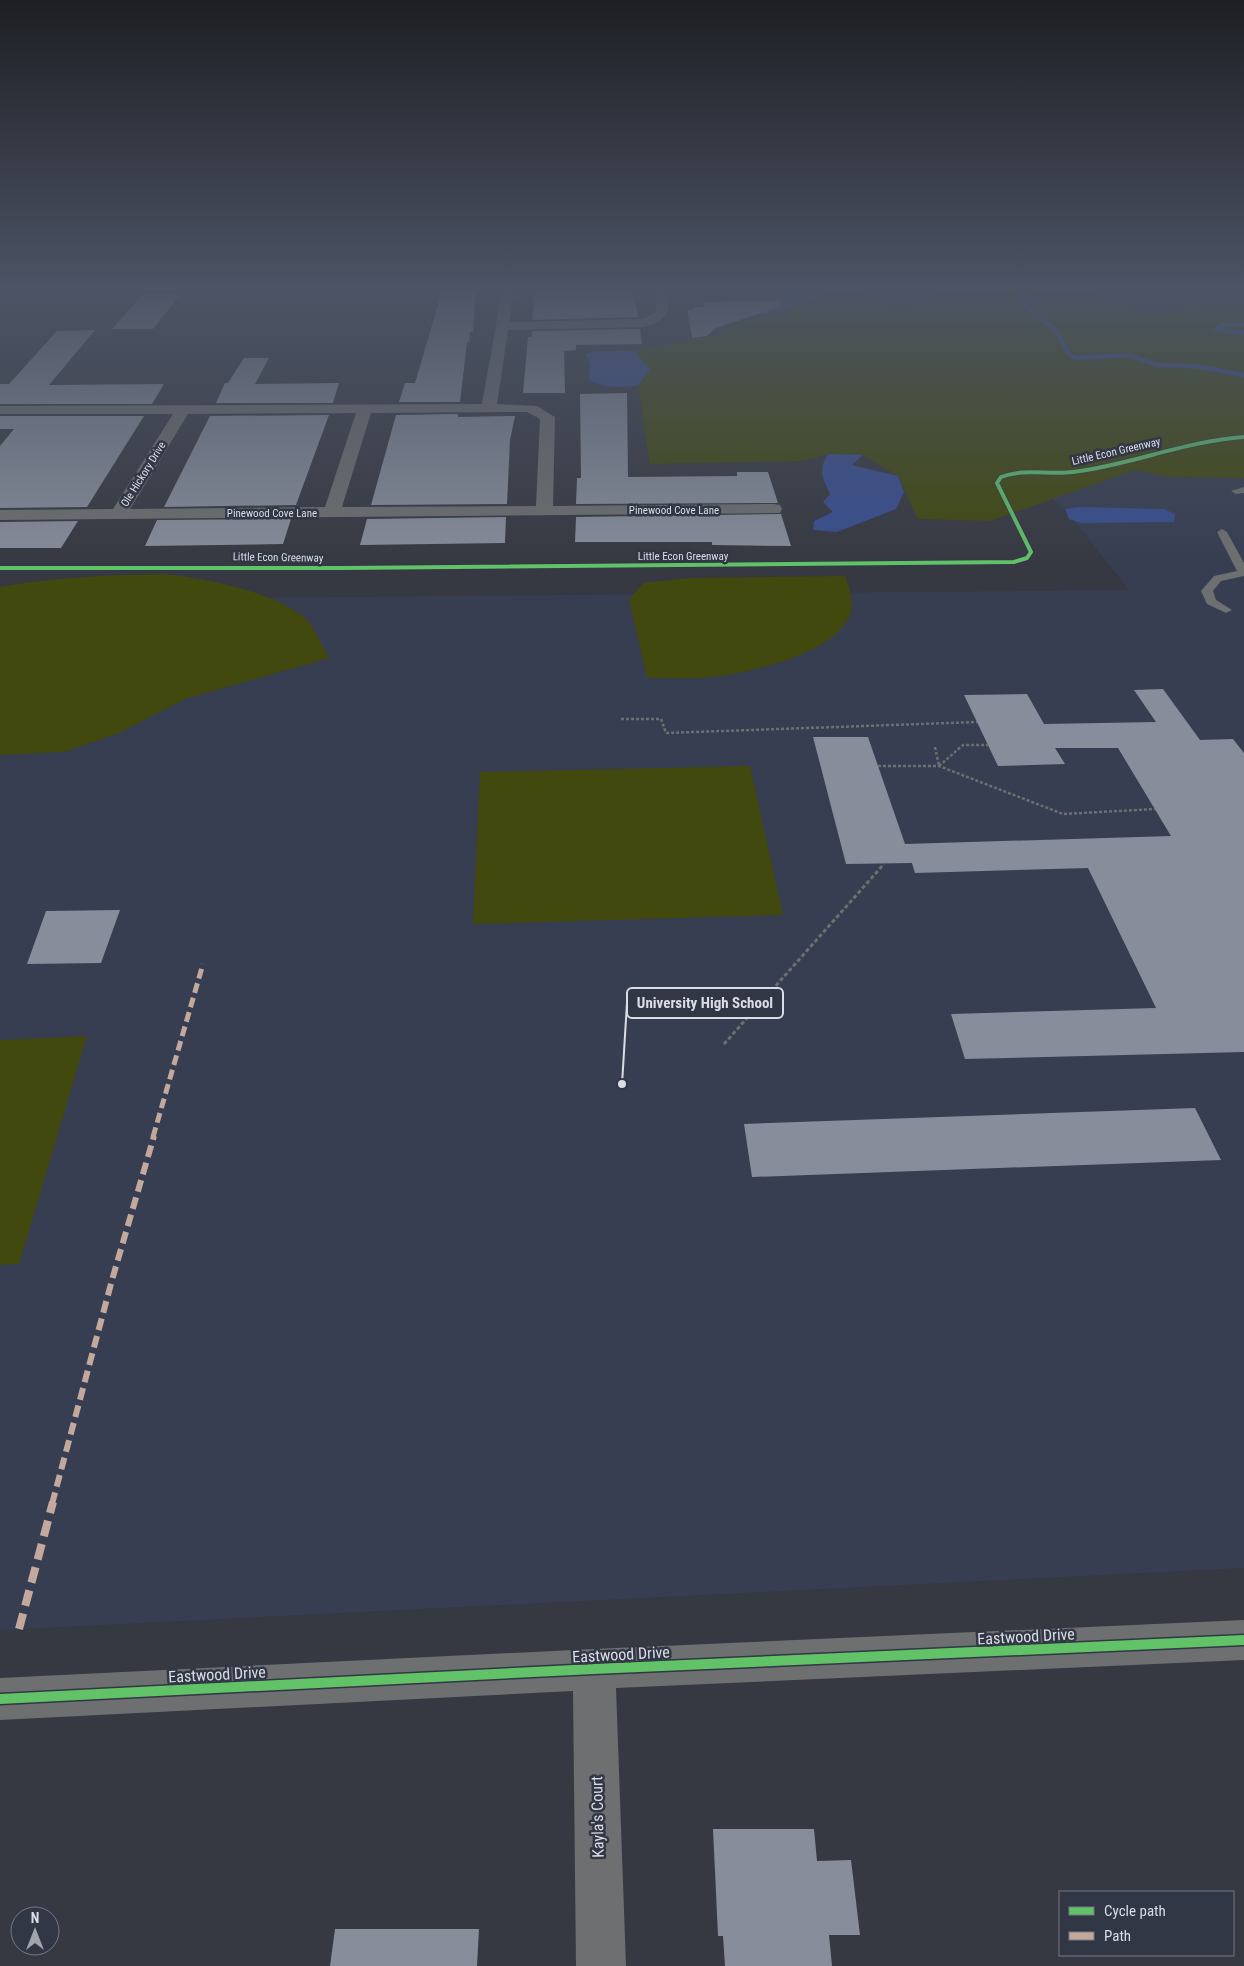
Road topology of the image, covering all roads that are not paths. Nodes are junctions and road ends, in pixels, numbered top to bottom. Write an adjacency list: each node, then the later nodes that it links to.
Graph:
1 (493, 383): 2 (street)
2 (489, 407): 3 (street); 7 (street)
3 (365, 408): 4 (street); 8 (street)
4 (183, 409): 5 (street); 9 (street, Ole Hickory Drive)
5 (0, 410)
6 (774, 509): 7 (street, Pinewood Cove Lane)
7 (544, 511): 8 (street, Pinewood Cove Lane)
8 (332, 512): 9 (street, Pinewood Cove Lane)
9 (118, 514): 10 (street, Pinewood Cove Lane)
10 (0, 515)
11 (1222, 532): 12 (lane)
12 (1244, 573): 13 (lane)
13 (1226, 610)
14 (1244, 1640): 15 (street, Eastwood Drive)
15 (594, 1669): 16 (street, Eastwood Drive); 17 (street, Kayla's Court)
16 (0, 1699)
17 (601, 1966)

